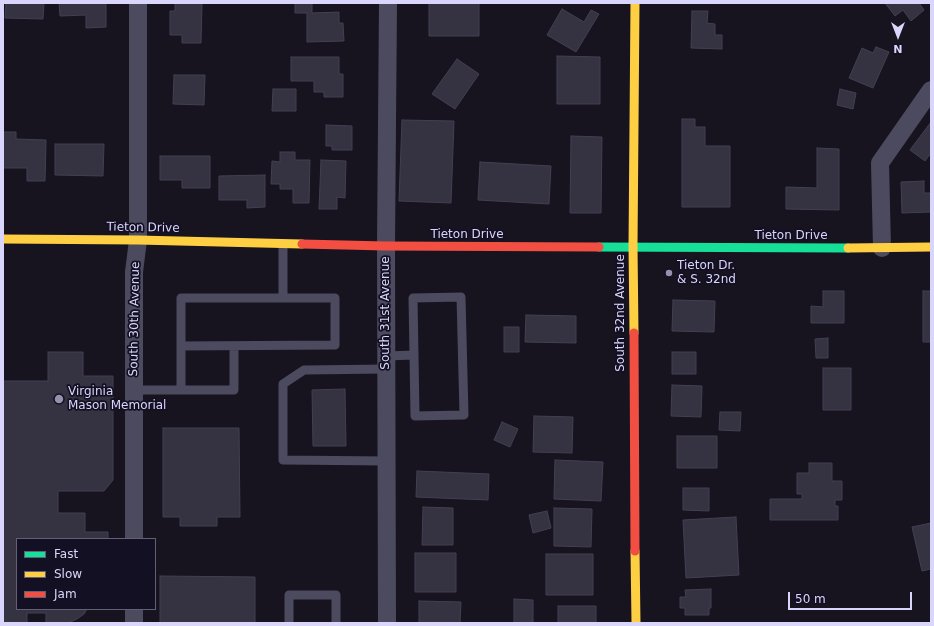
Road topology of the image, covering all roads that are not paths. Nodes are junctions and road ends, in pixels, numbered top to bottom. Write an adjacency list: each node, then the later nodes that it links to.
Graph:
1 (138, 3): 6 (street, South 30th Avenue)
2 (388, 3): 8 (street, South 31st Avenue)
3 (635, 3): 9 (main road, South 32nd Avenue)
4 (931, 90): 11 (street)
5 (3, 240): 6 (main road, Tieton Drive)
6 (138, 240): 7 (main road, Tieton Drive); 17 (street, South 30th Avenue)
7 (284, 244): 8 (main road, Tieton Drive); 12 (lane)
8 (386, 246): 9 (main road, Tieton Drive); 16 (street, South 31st Avenue)
9 (633, 246): 11 (main road, Tieton Drive); 26 (main road, South 32nd Avenue)
10 (931, 247): 11 (main road, Tieton Drive)
11 (882, 248)
12 (284, 298): 13 (lane); 14 (lane)
13 (181, 346): 14 (lane); 18 (lane)
14 (234, 346): 18 (lane)
15 (414, 355): 15 (lane); 16 (lane)
16 (386, 363): 19 (street, South 31st Avenue); 19 (lane)
17 (134, 390): 18 (lane); 20 (street, South 30th Avenue)
18 (181, 390)
19 (387, 461): 25 (street, South 31st Avenue)
20 (134, 538)
21 (134, 610): 22 (street)
22 (134, 623)
23 (289, 623): 24 (lane)
24 (336, 623)
25 (387, 623)
26 (636, 623)

